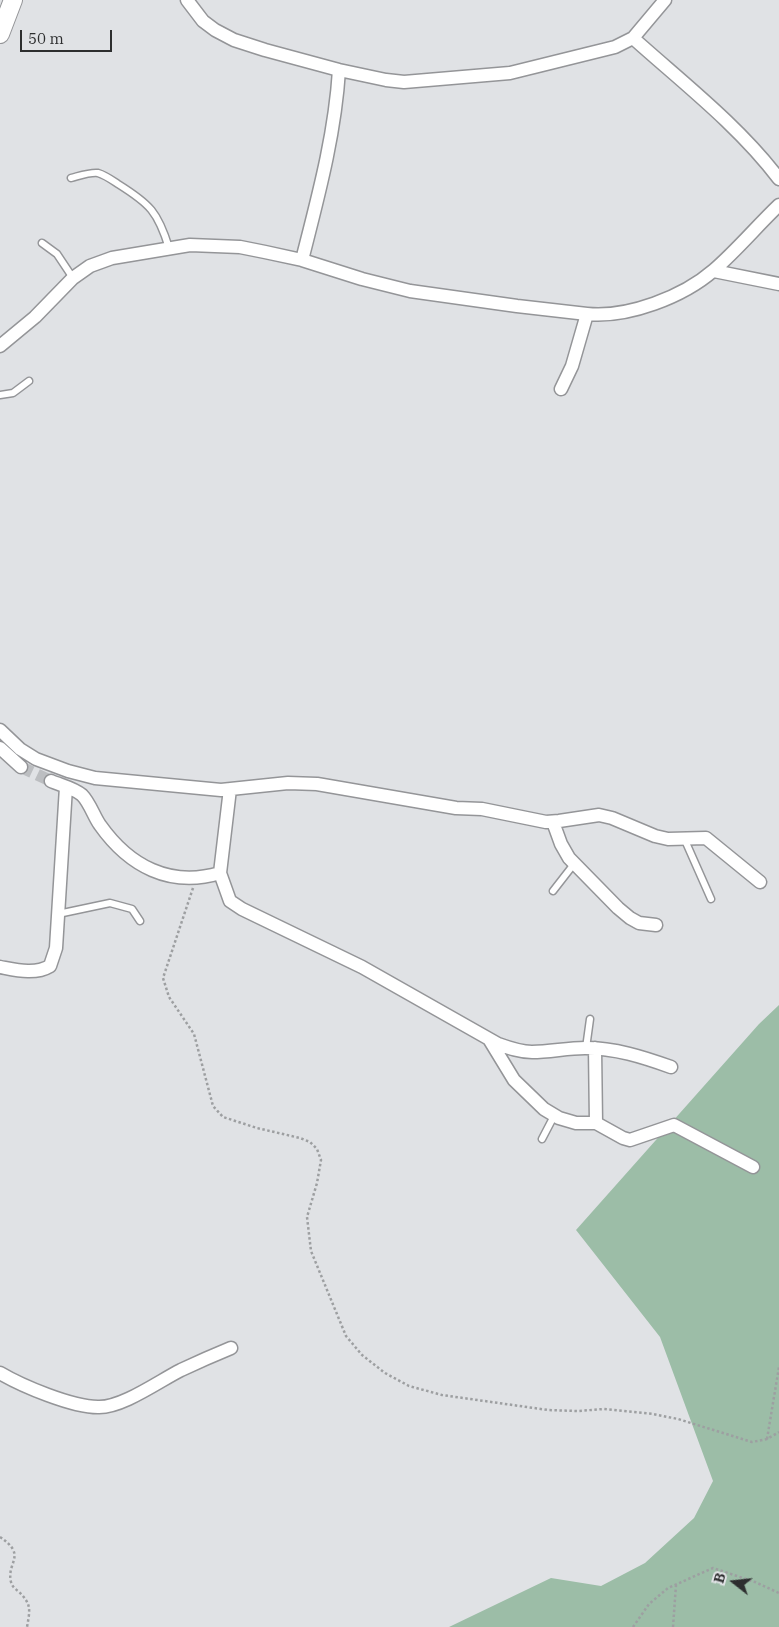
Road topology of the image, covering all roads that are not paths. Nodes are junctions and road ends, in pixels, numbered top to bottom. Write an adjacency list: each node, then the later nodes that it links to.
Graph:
1 (13, 0): 4 (main road)
2 (187, 0): 6 (street)
3 (665, 0): 5 (street)
4 (0, 34)
5 (632, 38): 6 (street); 8 (street)
6 (339, 70): 12 (street)
7 (71, 178): 11 (lane)
8 (779, 179)
9 (779, 205): 13 (street)
10 (42, 243): 14 (lane)
11 (169, 248): 12 (street); 14 (street)
12 (302, 260): 16 (street)
13 (714, 271): 15 (street); 16 (street)
14 (73, 278): 17 (street)
15 (779, 284)
16 (587, 314): 19 (street)
17 (0, 346)
18 (29, 381): 20 (lane)
19 (561, 389)
20 (0, 395)
21 (0, 730): 26 (street)
22 (0, 748): 23 (street)
23 (21, 767)
24 (51, 781): 25 (street)
25 (66, 787): 30 (street); 34 (street)
26 (230, 789): 27 (street); 30 (street)
27 (553, 822): 28 (street); 29 (street)
28 (684, 838): 31 (street); 33 (lane)
29 (574, 864): 32 (lane); 36 (street)
30 (220, 874): 39 (street)
31 (760, 882)
32 (554, 891)
33 (711, 899)
34 (58, 914): 35 (lane); 37 (street)
35 (140, 921)
36 (656, 925)
37 (0, 967)
38 (590, 1019): 40 (lane)
39 (488, 1038): 40 (street); 42 (street)
40 (590, 1048): 41 (street); 43 (street)
41 (671, 1067)
42 (554, 1116): 43 (street); 44 (lane)
43 (596, 1123): 45 (street)
44 (542, 1139)
45 (753, 1167)
46 (231, 1348): 47 (street)
47 (0, 1373)

